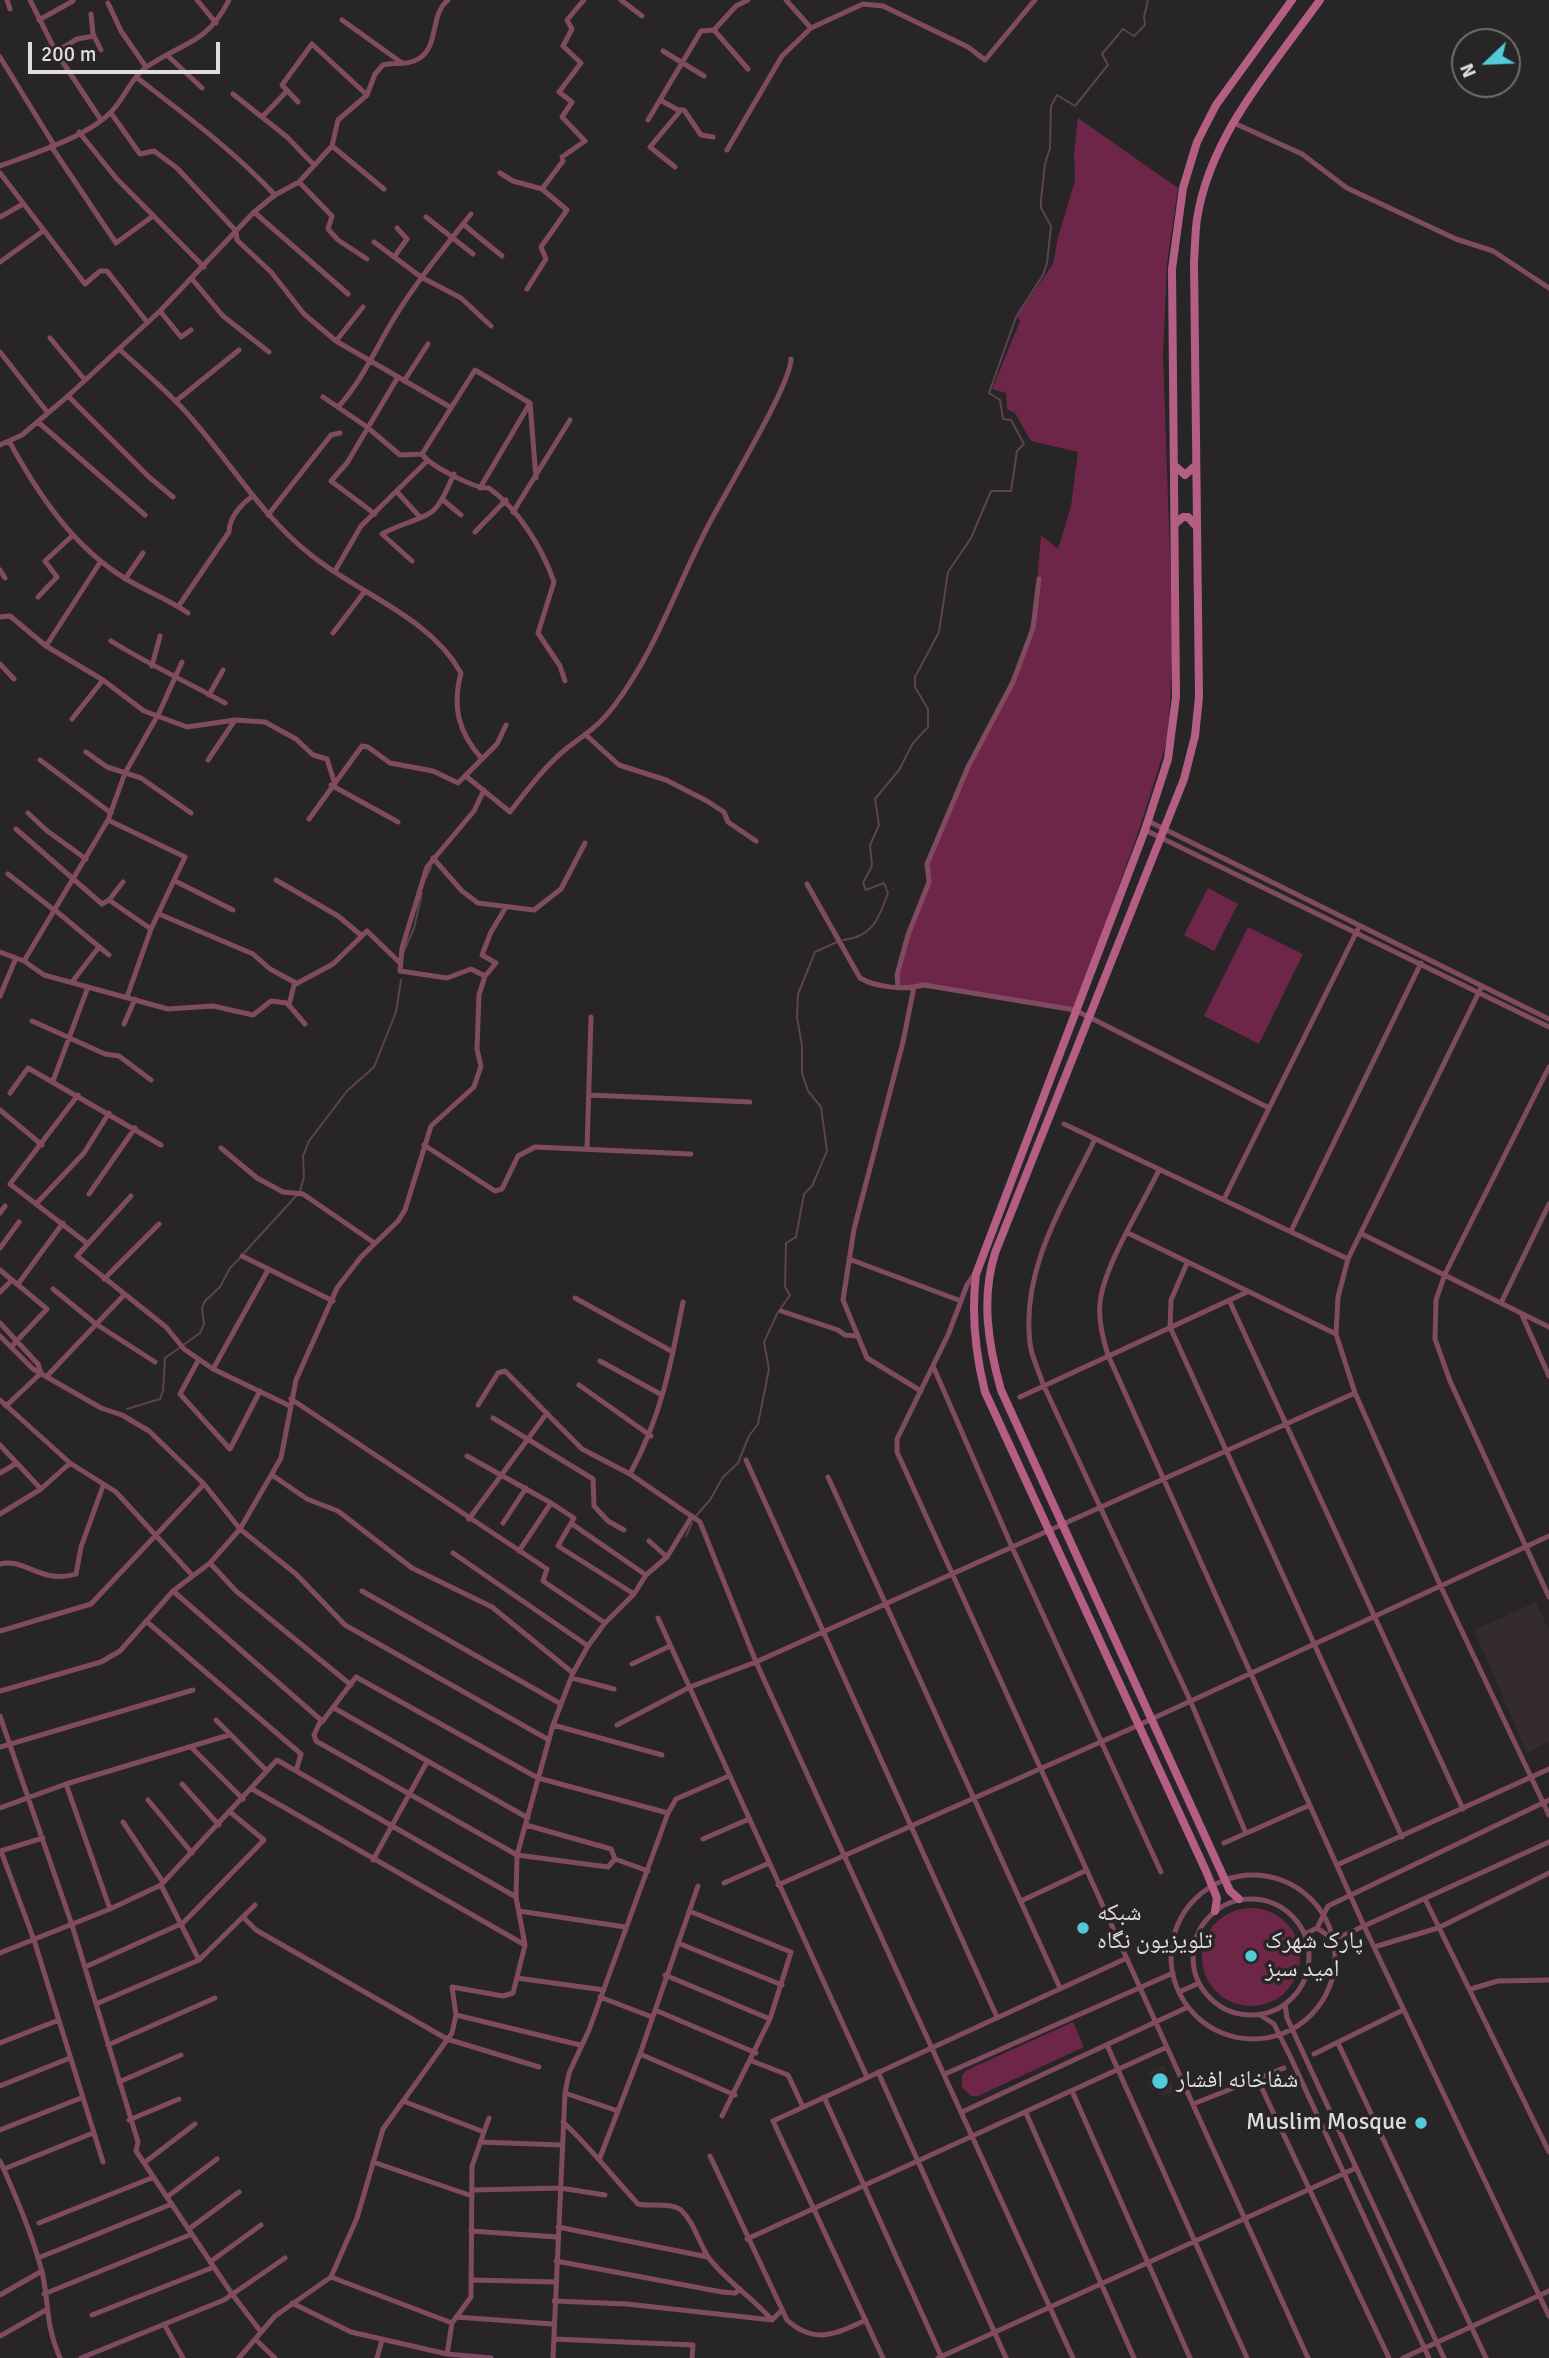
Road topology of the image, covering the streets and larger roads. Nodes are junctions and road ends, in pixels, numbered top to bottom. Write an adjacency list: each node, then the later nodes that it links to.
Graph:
1 (7, 0): 15 (street)
2 (30, 0): 18 (street)
3 (197, 0): 20 (street)
4 (229, 0): 20 (street)
5 (448, 0): 30 (street)
6 (584, 0): 59 (street)
7 (621, 0): 17 (street)
8 (748, 0): 22 (street)
9 (786, 0): 21 (street)
10 (1035, 0): 21 (street)
11 (1292, 0): 116 (street)
12 (1320, 0): 46 (street)
13 (73, 1): 18 (street)
14 (108, 3): 31 (street)
15 (10, 9)
16 (91, 14): 23 (street)
17 (642, 16)
18 (39, 20): 26 (street)
19 (342, 20): 30 (street)
20 (216, 23): 27 (street)
21 (811, 28): 51 (street)
22 (714, 30): 29 (street); 32 (street)
23 (94, 36): 24 (street); 26 (street)
24 (101, 50)
25 (663, 51): 29 (street)
26 (56, 52): 44 (street)
27 (167, 55): 31 (street); 35 (street)
28 (0, 57): 49 (street)
29 (681, 62): 33 (street); 39 (street)
30 (404, 64): 38 (street)
31 (146, 67): 34 (street)
32 (748, 69)
33 (704, 76)
34 (136, 77): 42 (street); 60 (street)
35 (202, 88)
36 (287, 91): 38 (street); 40 (street); 43 (street)
37 (233, 93): 43 (street)
38 (367, 95): 50 (street)
39 (660, 100): 41 (street); 45 (street)
40 (298, 102)
41 (681, 110): 48 (street); 54 (street)
42 (111, 113): 44 (street); 69 (street)
43 (263, 116): 52 (street)
44 (101, 120): 47 (street)
45 (648, 120)
46 (1234, 123): 81 (street); 117 (street)
47 (79, 132): 49 (street); 64 (street)
48 (713, 137)
49 (52, 146): 53 (street); 64 (street)
50 (332, 146): 52 (street); 58 (street)
51 (727, 150)
52 (314, 165): 57 (street)
53 (0, 166)
54 (675, 167)
55 (0, 173): 61 (street)
56 (500, 173): 59 (street)
57 (299, 182): 60 (street); 76 (street)
58 (384, 189)
59 (541, 189): 82 (street)
60 (275, 195): 62 (street)
61 (23, 204): 66 (street); 70 (street)
62 (254, 212): 69 (street); 83 (street)
63 (471, 214): 67 (street)
64 (153, 216): 78 (street)
65 (426, 217): 71 (street)
66 (0, 218)
67 (463, 224): 71 (street); 74 (street)
68 (397, 228): 75 (street)
69 (236, 231): 78 (street); 90 (street)
70 (43, 232): 77 (street); 86 (street)
71 (452, 237): 73 (street); 79 (street)
72 (374, 242): 75 (street)
73 (473, 254)
74 (502, 256)
75 (394, 257): 79 (street)
76 (367, 259)
77 (0, 262)
78 (204, 267): 80 (street)
79 (421, 277): 87 (street); 97 (street)
80 (192, 279): 85 (street); 95 (street)
81 (1549, 288)
82 (527, 289)
83 (348, 294)
84 (363, 307): 90 (street)
85 (160, 311): 86 (street); 88 (street)
86 (147, 322): 92 (street)
87 (491, 327)
88 (191, 330)
89 (50, 338): 99 (street)
90 (336, 341): 97 (street)
91 (428, 344): 100 (street)
92 (119, 349): 99 (street); 103 (street)
93 (239, 350): 103 (street)
94 (0, 352): 107 (street)
95 (269, 352)
96 (791, 359): 167 (street)
97 (371, 360): 98 (street); 105 (street)
98 (398, 377): 100 (street); 110 (street)
99 (85, 380): 101 (street)
100 (404, 381): 106 (street)
101 (68, 396): 107 (street); 123 (street)
102 (323, 397): 105 (street)
103 (176, 401): 122 (street)
104 (530, 403): 106 (street); 119 (street); 120 (street)
105 (338, 407): 110 (street)
106 (450, 407): 114 (street)
107 (48, 413): 109 (street)
108 (570, 420): 119 (street)
109 (38, 422): 112 (street); 128 (street)
110 (367, 427): 114 (street); 127 (street)
111 (340, 433): 129 (street)
112 (9, 441): 113 (street); 135 (street)
113 (0, 445)
114 (422, 454): 115 (street)
115 (427, 461): 118 (street); 121 (street)
116 (1174, 465): 117 (street); 132 (street)
117 (1196, 465): 133 (street)
118 (454, 474): 120 (street); 124 (street)
119 (536, 478): 126 (street)
120 (480, 488): 125 (street)
121 (398, 493): 127 (street); 131 (street)
122 (253, 496): 129 (street); 146 (street)
123 (173, 497)
124 (442, 499): 130 (street); 131 (street)
125 (506, 500): 126 (street); 134 (street)
126 (513, 512): 160 (street)
127 (375, 514): 140 (street)
128 (145, 515)
129 (268, 515): 140 (street)
130 (461, 515)
131 (419, 516): 138 (street)
132 (1175, 525): 133 (street); 182 (street)
133 (1197, 529): 184 (street)
134 (475, 532)
135 (72, 536): 137 (street); 145 (street)
136 (143, 553): 142 (street)
137 (101, 561): 142 (street); 152 (street)
138 (412, 561)
139 (0, 570): 141 (street)
140 (335, 571): 144 (street)
141 (5, 578)
142 (125, 579): 146 (street)
143 (1039, 579): 215 (street)
144 (365, 591): 149 (street); 169 (street)
145 (38, 597)
146 (178, 607): 147 (street)
147 (188, 613)
148 (0, 617): 152 (street)
149 (332, 633)
150 (160, 636): 155 (street)
151 (111, 641): 155 (street)
152 (46, 646): 159 (street)
153 (182, 662): 157 (street)
154 (0, 664): 158 (street)
155 (152, 666): 157 (street)
156 (223, 670): 161 (street)
157 (175, 675): 161 (street); 163 (street)
158 (14, 679)
159 (103, 680): 163 (street); 164 (street)
160 (565, 681)
161 (209, 695): 162 (street)
162 (225, 703)
163 (156, 715): 165 (street); 172 (street)
164 (72, 719)
165 (235, 720): 171 (street); 174 (street)
166 (506, 725): 169 (street)
167 (587, 736): 175 (street); 185 (street)
168 (86, 752): 172 (street)
169 (482, 759): 173 (street)
170 (40, 760): 177 (street)
171 (208, 760)
172 (125, 773): 177 (street); 178 (street)
173 (467, 777): 174 (street); 175 (street)
174 (332, 783): 179 (street); 181 (street)
175 (484, 790): 187 (street)
176 (28, 813): 188 (street)
177 (111, 813): 180 (street)
178 (191, 813)
179 (309, 819)
180 (108, 820): 188 (street); 192 (street)
181 (398, 822)
182 (1147, 826): 184 (street); 221 (street)
183 (16, 830): 190 (street)
184 (1162, 833): 201 (street); 222 (street)
185 (756, 841)
186 (585, 844): 196 (street)
187 (433, 858): 196 (street); 208 (street)
188 (86, 859): 190 (street)
189 (8, 874): 197 (street)
190 (75, 879): 195 (street); 197 (street)
191 (276, 880): 202 (street)
192 (176, 881): 198 (street); 199 (street)
193 (123, 883): 195 (street)
194 (807, 884): 215 (street)
195 (109, 900): 200 (street)
196 (506, 907): 210 (street)
197 (55, 910): 203 (street); 207 (street)
198 (233, 910)
199 (159, 914): 200 (street); 212 (street)
200 (151, 929): 218 (street)
201 (1358, 929): 209 (street); 216 (street); 237 (street)
202 (362, 936): 208 (street); 212 (street)
203 (99, 947): 205 (street); 211 (street)
204 (0, 952): 206 (street)
205 (109, 955)
206 (16, 958): 207 (street); 217 (street)
207 (24, 961): 211 (street)
208 (400, 963): 210 (street)
209 (1421, 964): 216 (street); 260 (street)
210 (485, 976): 245 (street)
211 (72, 982): 213 (street)
212 (296, 984): 220 (street)
213 (88, 987): 218 (street); 229 (street)
214 (914, 987): 215 (street); 221 (street); 267 (street)
215 (898, 988)
216 (1481, 989): 224 (street); 228 (street); 262 (street)
217 (0, 996)
218 (127, 997): 219 (street)
219 (135, 999): 220 (street); 226 (street)
220 (289, 1005): 227 (street)
221 (1075, 1010): 222 (street); 272 (street)
222 (1088, 1015): 237 (street); 346 (street)
223 (591, 1017): 235 (street)
224 (1549, 1019)
225 (32, 1021): 229 (street)
226 (124, 1024)
227 (304, 1024)
228 (1549, 1027)
229 (71, 1038): 231 (street); 232 (street)
230 (1549, 1067): 273 (street)
231 (150, 1080)
232 (53, 1081): 233 (street); 234 (street)
233 (10, 1093)
234 (78, 1095): 239 (street); 243 (street)
235 (589, 1095): 236 (street); 247 (street)
236 (750, 1102)
237 (1267, 1107): 252 (street)
238 (0, 1110): 243 (street)
239 (109, 1113): 241 (street); 253 (street)
240 (1064, 1124): 242 (street)
241 (135, 1128): 244 (street); 250 (street)
242 (1095, 1139): 249 (street); 307 (street)
243 (42, 1145): 253 (street)
244 (161, 1145)
245 (424, 1145): 247 (street); 263 (street)
246 (221, 1148): 263 (street)
247 (587, 1150): 248 (street)
248 (691, 1154)
249 (1159, 1170): 252 (street); 261 (street)
250 (89, 1194)
251 (131, 1195): 264 (street)
252 (1224, 1199): 260 (street)
253 (36, 1204): 258 (street)
254 (1549, 1204): 286 (street)
255 (5, 1206): 256 (street)
256 (0, 1213)
257 (19, 1222): 265 (street)
258 (63, 1223): 264 (street); 276 (street)
259 (159, 1224): 274 (street)
260 (1291, 1231): 268 (street)
261 (1128, 1233): 269 (street); 299 (street)
262 (1362, 1234): 268 (street); 273 (street)
263 (373, 1242): 283 (street)
264 (88, 1244): 274 (street)
265 (0, 1248)
266 (242, 1256): 271 (street)
267 (849, 1259): 284 (street); 295 (street)
268 (1348, 1259): 293 (street)
269 (1187, 1263): 279 (street); 291 (street)
270 (0, 1270): 275 (street)
271 (268, 1270): 283 (street); 304 (street)
272 (976, 1273): 284 (street); 349 (street)
273 (1445, 1274): 286 (street); 353 (street)
274 (104, 1279): 280 (street)
275 (12, 1280): 276 (street); 278 (street)
276 (19, 1284): 296 (street)
277 (53, 1289): 290 (street)
278 (0, 1292)
279 (1247, 1292): 282 (street); 293 (street)
280 (124, 1295): 290 (street); 300 (street)
281 (575, 1298): 298 (street)
282 (1229, 1300): 291 (street); 320 (street)
283 (333, 1301): 315 (street)
284 (961, 1301): 303 (street)
285 (683, 1302): 298 (street)
286 (1501, 1303): 288 (street)
287 (782, 1311): 295 (street)
288 (1521, 1313): 292 (street); 306 (street)
289 (0, 1323): 296 (street)
290 (96, 1324): 301 (street); 305 (street)
291 (1170, 1327): 299 (street); 324 (street)
292 (1549, 1327)
293 (1336, 1334): 311 (street)
294 (0, 1336): 297 (street)
295 (856, 1336): 310 (street)
296 (17, 1340): 297 (street); 305 (street)
297 (11, 1347): 305 (street)
298 (673, 1352): 312 (street)
299 (1108, 1355): 307 (street); 334 (street)
300 (198, 1359): 304 (street); 309 (street)
301 (155, 1362)
302 (600, 1362): 312 (street)
303 (933, 1366): 310 (street); 354 (street)
304 (213, 1369): 309 (street)
305 (45, 1374): 317 (street); 335 (street)
306 (1549, 1376)
307 (1043, 1384): 313 (street); 340 (street)
308 (579, 1385): 321 (street)
309 (260, 1391): 315 (street)
310 (921, 1391): 360 (street)
311 (1355, 1392): 320 (street); 363 (street)
312 (662, 1395): 321 (street)
313 (1020, 1396)
314 (0, 1400): 317 (street)
315 (290, 1403): 331 (street); 343 (street)
316 (478, 1405): 318 (street)
317 (6, 1406): 328 (street)
318 (547, 1412): 322 (street); 330 (street)
319 (493, 1418): 322 (street)
320 (1285, 1424): 324 (street); 369 (street)
321 (651, 1436): 330 (street)
322 (527, 1439): 332 (street); 348 (street)
323 (0, 1445): 327 (street)
324 (1224, 1451): 334 (street); 375 (street)
325 (467, 1456): 332 (street)
326 (746, 1460): 374 (street)
327 (17, 1463): 329 (street); 338 (street)
328 (70, 1463): 336 (street); 338 (street)
329 (0, 1473)
330 (630, 1474): 342 (street)
331 (272, 1475): 347 (street); 381 (street)
332 (502, 1475): 337 (street); 343 (street)
333 (828, 1477): 368 (street)
334 (1163, 1479): 340 (street); 380 (street)
335 (204, 1484): 347 (street); 350 (street)
336 (103, 1486): 350 (street); 359 (street)
337 (526, 1488): 339 (street); 344 (street)
338 (41, 1489): 341 (street)
339 (551, 1503): 345 (street); 355 (street)
340 (1100, 1507): 346 (street); 387 (street)
341 (0, 1514)
342 (692, 1516): 357 (street); 378 (street)
343 (469, 1519): 355 (street)
344 (503, 1523)
345 (572, 1524): 361 (street); 366 (street)
346 (1061, 1525): 349 (street); 391 (street)
347 (240, 1529): 358 (street); 398 (street)
348 (624, 1530)
349 (1049, 1531): 354 (street); 394 (street)
350 (155, 1534): 362 (street); 373 (street)
351 (1549, 1535): 353 (street)
352 (649, 1541): 357 (street)
353 (1525, 1546): 363 (street); 367 (street)
354 (1012, 1547): 360 (street); 399 (street)
355 (519, 1551): 372 (street)
356 (453, 1553): 376 (street)
357 (667, 1557): 361 (street)
358 (210, 1563): 362 (street); 382 (street)
359 (0, 1564)
360 (953, 1574): 368 (street); 405 (street)
361 (646, 1575): 366 (street)
362 (193, 1576): 364 (street)
363 (1441, 1587): 369 (street); 410 (street)
364 (173, 1591): 371 (street); 393 (street)
365 (362, 1591): 388 (street)
366 (635, 1594): 372 (street)
367 (1549, 1597)
368 (885, 1604): 374 (street); 416 (street)
369 (1374, 1616): 375 (street); 423 (street)
370 (657, 1618): 377 (street)
371 (146, 1621): 385 (street); 408 (street)
372 (605, 1623): 376 (street)
373 (0, 1631)
374 (823, 1632): 378 (street); 432 (street)
375 (1313, 1643): 380 (street); 435 (street)
376 (587, 1646): 381 (street)
377 (670, 1646): 379 (street); 383 (street)
378 (756, 1662): 383 (street); 443 (street)
379 (632, 1664)
380 (1252, 1672): 387 (street); 421 (street)
381 (573, 1675): 384 (street); 388 (street)
382 (351, 1685): 389 (street); 411 (street)
383 (690, 1687): 396 (street); 409 (street)
384 (614, 1689)
385 (0, 1690)
386 (193, 1690): 400 (street)
387 (1190, 1700): 391 (street); 434 (street)
388 (561, 1704): 395 (street)
389 (334, 1708): 393 (street); 404 (street)
390 (0, 1716): 400 (street)
391 (1151, 1718): 394 (street); 452 (street)
392 (216, 1720): 397 (street)
393 (322, 1722): 415 (street)
394 (1139, 1724): 399 (street); 456 (street)
395 (553, 1725): 398 (street); 403 (street)
396 (617, 1725)
397 (229, 1735): 402 (street); 407 (street)
398 (549, 1740): 411 (street)
399 (1103, 1741): 405 (street); 450 (street)
400 (11, 1744): 401 (street); 417 (street)
401 (0, 1747)
402 (192, 1748): 412 (street); 418 (street)
403 (662, 1755)
404 (427, 1762): 415 (street); 427 (street)
405 (1041, 1768): 416 (street); 448 (street)
406 (1549, 1769): 410 (street)
407 (266, 1770): 408 (street); 414 (street)
408 (296, 1771): 433 (street)
409 (729, 1776): 425 (street); 428 (street)
410 (1529, 1777): 420 (street); 423 (street)
411 (538, 1778): 425 (street); 427 (street)
412 (66, 1783): 417 (street); 464 (street)
413 (182, 1784): 430 (street)
414 (252, 1789): 418 (street); 444 (street)
415 (409, 1794): 433 (street); 442 (street)
416 (974, 1798): 432 (street); 462 (street)
417 (31, 1799): 422 (street); 436 (street)
418 (243, 1799): 424 (street)
419 (148, 1800): 441 (street)
420 (1546, 1801): 426 (street); 458 (street)
421 (1310, 1805): 434 (street); 447 (street)
422 (0, 1808)
423 (1463, 1809): 435 (street)
424 (230, 1812): 430 (street); 470 (street)
425 (668, 1813): 449 (street)
426 (1549, 1815)
427 (528, 1818): 431 (street)
428 (749, 1819): 437 (street); 446 (street)
429 (123, 1822): 454 (street)
430 (219, 1825): 441 (street)
431 (526, 1825): 442 (street); 445 (street)
432 (911, 1825): 443 (street); 505 (street)
433 (391, 1827): 444 (street); 459 (street)
434 (1245, 1831): 439 (street)
435 (1402, 1836): 447 (street)
436 (43, 1838): 440 (street); 471 (street)
437 (703, 1839)
438 (1549, 1842): 461 (street)
439 (1224, 1843)
440 (0, 1851): 478 (street)
441 (192, 1853): 454 (street)
442 (517, 1855): 445 (street); 459 (street)
443 (842, 1856): 455 (street); 517 (street)
444 (373, 1860): 480 (street)
445 (615, 1860): 449 (street)
446 (769, 1863): 453 (street); 455 (street)
447 (1337, 1865): 458 (street)
448 (1087, 1870): 462 (street); 483 (street)
449 (648, 1871): 473 (street)
450 (1161, 1872)
451 (1549, 1873): 475 (street)
452 (1225, 1879): 456 (street); 460 (street); 468 (street)
453 (724, 1883)
454 (162, 1884): 464 (street); 470 (street)
455 (778, 1885): 530 (street)
456 (1212, 1885): 466 (street); 486 (street)
457 (698, 1886): 467 (street)
458 (1351, 1895): 468 (street); 472 (street)
459 (516, 1897): 465 (street)
460 (1240, 1899): 466 (street); 476 (street)
461 (1425, 1899): 472 (street); 475 (street)
462 (1021, 1901): 492 (street)
463 (255, 1906): 469 (street)
464 (110, 1909): 471 (street)
465 (520, 1911): 473 (street); 480 (street)
466 (1215, 1911): 490 (street)
467 (689, 1912): 479 (street); 491 (street)
468 (1324, 1916): 474 (street); 477 (street)
469 (243, 1917): 484 (street); 511 (street)
470 (183, 1923): 484 (street); 485 (street)
471 (72, 1925): 478 (street); 485 (street)
472 (1364, 1926): 477 (street); 481 (street)
473 (625, 1927): 496 (street)
474 (1317, 1928): 476 (street); 477 (street)
475 (1438, 1928): 481 (street); 494 (street)
476 (1305, 1934): 499 (street)
477 (1333, 1939): 509 (street)
478 (34, 1940): 482 (street); 507 (street)
479 (678, 1943): 487 (street); 491 (street)
480 (525, 1945): 488 (street)
481 (1374, 1947): 501 (street)
482 (0, 1953)
483 (1127, 1958): 492 (street); 493 (street)
484 (199, 1960): 498 (street)
485 (85, 1967): 498 (street)
486 (1173, 1973): 493 (street); 495 (street)
487 (665, 1975): 502 (street); 506 (street)
488 (517, 1978): 496 (street); 503 (street)
489 (1549, 1980): 494 (street)
490 (1199, 1983): 495 (street); 504 (street)
491 (782, 1985): 506 (street)
492 (1060, 1988): 505 (street)
493 (1140, 1988): 508 (street); 529 (street)
494 (1471, 1989): 557 (street)
495 (1179, 1992): 500 (street)
496 (602, 1993): 502 (street); 515 (street)
497 (215, 1998): 514 (street)
498 (96, 2004): 514 (street)
499 (1285, 2005): 504 (street); 509 (street)
500 (1188, 2007): 508 (street); 510 (street)
501 (1404, 2010): 513 (street); 604 (street)
502 (654, 2013): 519 (street); 521 (street)
503 (456, 2015): 511 (street); 515 (street)
504 (1260, 2015): 510 (street)
505 (997, 2017): 517 (street)
506 (770, 2019): 519 (street)
507 (59, 2020): 512 (street); 523 (street)
508 (1156, 2022): 516 (street); 518 (street)
509 (1293, 2029): 510 (street); 566 (street)
510 (1279, 2035): 568 (street)
511 (447, 2039): 525 (street); 540 (street)
512 (0, 2043)
513 (1338, 2043): 522 (street); 617 (street)
514 (108, 2045): 532 (street)
515 (580, 2045): 535 (street)
516 (1107, 2045): 527 (street); 544 (street)
517 (932, 2047): 528 (street); 529 (street)
518 (1167, 2047): 527 (street); 541 (street)
519 (756, 2053): 524 (street)
520 (181, 2054): 532 (street)
521 (640, 2054): 536 (street); 543 (street)
522 (1314, 2054)
523 (70, 2058): 533 (street); 538 (street)
524 (752, 2061): 536 (street); 542 (street)
525 (539, 2067)
526 (1284, 2068): 531 (street)
527 (1119, 2070): 534 (street); 587 (street)
528 (878, 2072): 530 (street); 562 (street)
529 (945, 2074): 544 (street)
530 (867, 2077): 537 (street)
531 (1256, 2078): 541 (street); 572 (street)
532 (119, 2082): 548 (street)
533 (0, 2087)
534 (1072, 2091): 545 (street); 592 (street)
535 (565, 2093): 543 (street); 549 (street)
536 (735, 2095): 546 (street)
537 (824, 2097): 542 (street); 570 (street)
538 (81, 2098): 551 (street); 553 (street)
539 (179, 2099): 548 (street)
540 (403, 2101): 552 (street); 564 (street)
541 (1193, 2104): 579 (street)
542 (803, 2107): 578 (street)
543 (618, 2111): 560 (street)
544 (962, 2112): 554 (street)
545 (1026, 2113): 554 (street); 598 (street)
546 (722, 2116)
547 (489, 2118): 552 (street)
548 (130, 2120): 565 (street)
549 (563, 2122): 556 (street); 560 (street)
550 (195, 2124): 565 (street)
551 (0, 2130)
552 (484, 2132): 555 (street)
553 (93, 2133): 563 (street); 567 (street)
554 (973, 2137): 562 (street); 607 (street)
555 (480, 2143): 556 (street); 574 (street)
556 (561, 2145): 571 (street)
557 (1549, 2152)
558 (710, 2156): 586 (street)
559 (217, 2160): 576 (street)
560 (599, 2160): 588 (street)
561 (0, 2161): 567 (street)
562 (918, 2161): 570 (street); 619 (street)
563 (103, 2162)
564 (373, 2162): 574 (street); 595 (street)
565 (144, 2163): 569 (street)
566 (1356, 2168): 568 (street); 624 (street)
567 (4, 2169): 590 (street)
568 (1345, 2173): 572 (street); 626 (street)
569 (154, 2177): 576 (street); 580 (street)
570 (863, 2184): 578 (street); 629 (street)
571 (560, 2188): 574 (street); 575 (street); 582 (street)
572 (1308, 2189): 579 (street); 647 (street)
573 (239, 2192): 584 (street)
574 (472, 2193): 583 (street)
575 (605, 2195)
576 (167, 2197): 577 (street)
577 (172, 2204): 584 (street); 590 (street)
578 (814, 2208): 586 (street); 614 (street)
579 (1245, 2218): 587 (street); 646 (street)
580 (39, 2223)
581 (261, 2225): 593 (street)
582 (558, 2227): 585 (street); 588 (street)
583 (471, 2231): 585 (street); 596 (street)
584 (190, 2232): 593 (street); 601 (street)
585 (557, 2237): 591 (street)
586 (747, 2239): 609 (street)
587 (1194, 2242): 592 (street); 645 (street)
588 (708, 2257): 599 (street)
589 (285, 2258): 602 (street)
590 (38, 2259): 594 (street)
591 (556, 2262): 597 (street); 599 (street)
592 (1147, 2263): 598 (street); 644 (street)
593 (212, 2264): 602 (street); 610 (street)
594 (42, 2271): 601 (street); 603 (street)
595 (331, 2277): 606 (street); 612 (street)
596 (472, 2280): 597 (street); 612 (street)
597 (555, 2282): 605 (street)
598 (1100, 2284): 607 (street); 643 (street)
599 (740, 2289): 613 (street)
600 (1549, 2291): 604 (street)
601 (44, 2294): 608 (street)
602 (232, 2294): 615 (street); 618 (street)
603 (0, 2295)
604 (1539, 2295): 611 (street); 617 (street)
605 (554, 2301): 613 (street); 616 (street)
606 (292, 2303): 618 (street); 623 (street)
607 (1050, 2307): 619 (street); 642 (street)
608 (46, 2310): 620 (street); 630 (street)
609 (780, 2312): 613 (street); 614 (street)
610 (92, 2315)
611 (1549, 2316)
612 (454, 2320): 616 (street); 627 (street)
613 (772, 2320)
614 (866, 2320): 640 (street)
615 (164, 2324): 631 (street); 632 (street)
616 (552, 2324): 621 (street)
617 (1471, 2327): 624 (street); 651 (street)
618 (261, 2332): 622 (street)
619 (994, 2332): 629 (street); 641 (street)
620 (0, 2336)
621 (554, 2339): 638 (street); 639 (street)
622 (256, 2340): 633 (street); 634 (street)
623 (382, 2340): 625 (street); 635 (street)
624 (1437, 2342): 626 (street); 650 (street)
625 (427, 2348): 627 (street); 636 (street)
626 (1425, 2348): 648 (street); 649 (street)
627 (447, 2354): 628 (street)
628 (475, 2357): 637 (street)
629 (940, 2357)
630 (60, 2358)
631 (81, 2358)
632 (183, 2358)
633 (239, 2358)
634 (275, 2358)
635 (377, 2358)
636 (425, 2358)
637 (491, 2358)
638 (553, 2358)
639 (692, 2358)
640 (883, 2358)
641 (1006, 2358)
642 (1073, 2358)
643 (1134, 2358)
644 (1191, 2358)
645 (1247, 2358)
646 (1308, 2358)
647 (1389, 2358)
648 (1403, 2358)
649 (1429, 2358)
650 (1444, 2358)
651 (1486, 2358)

